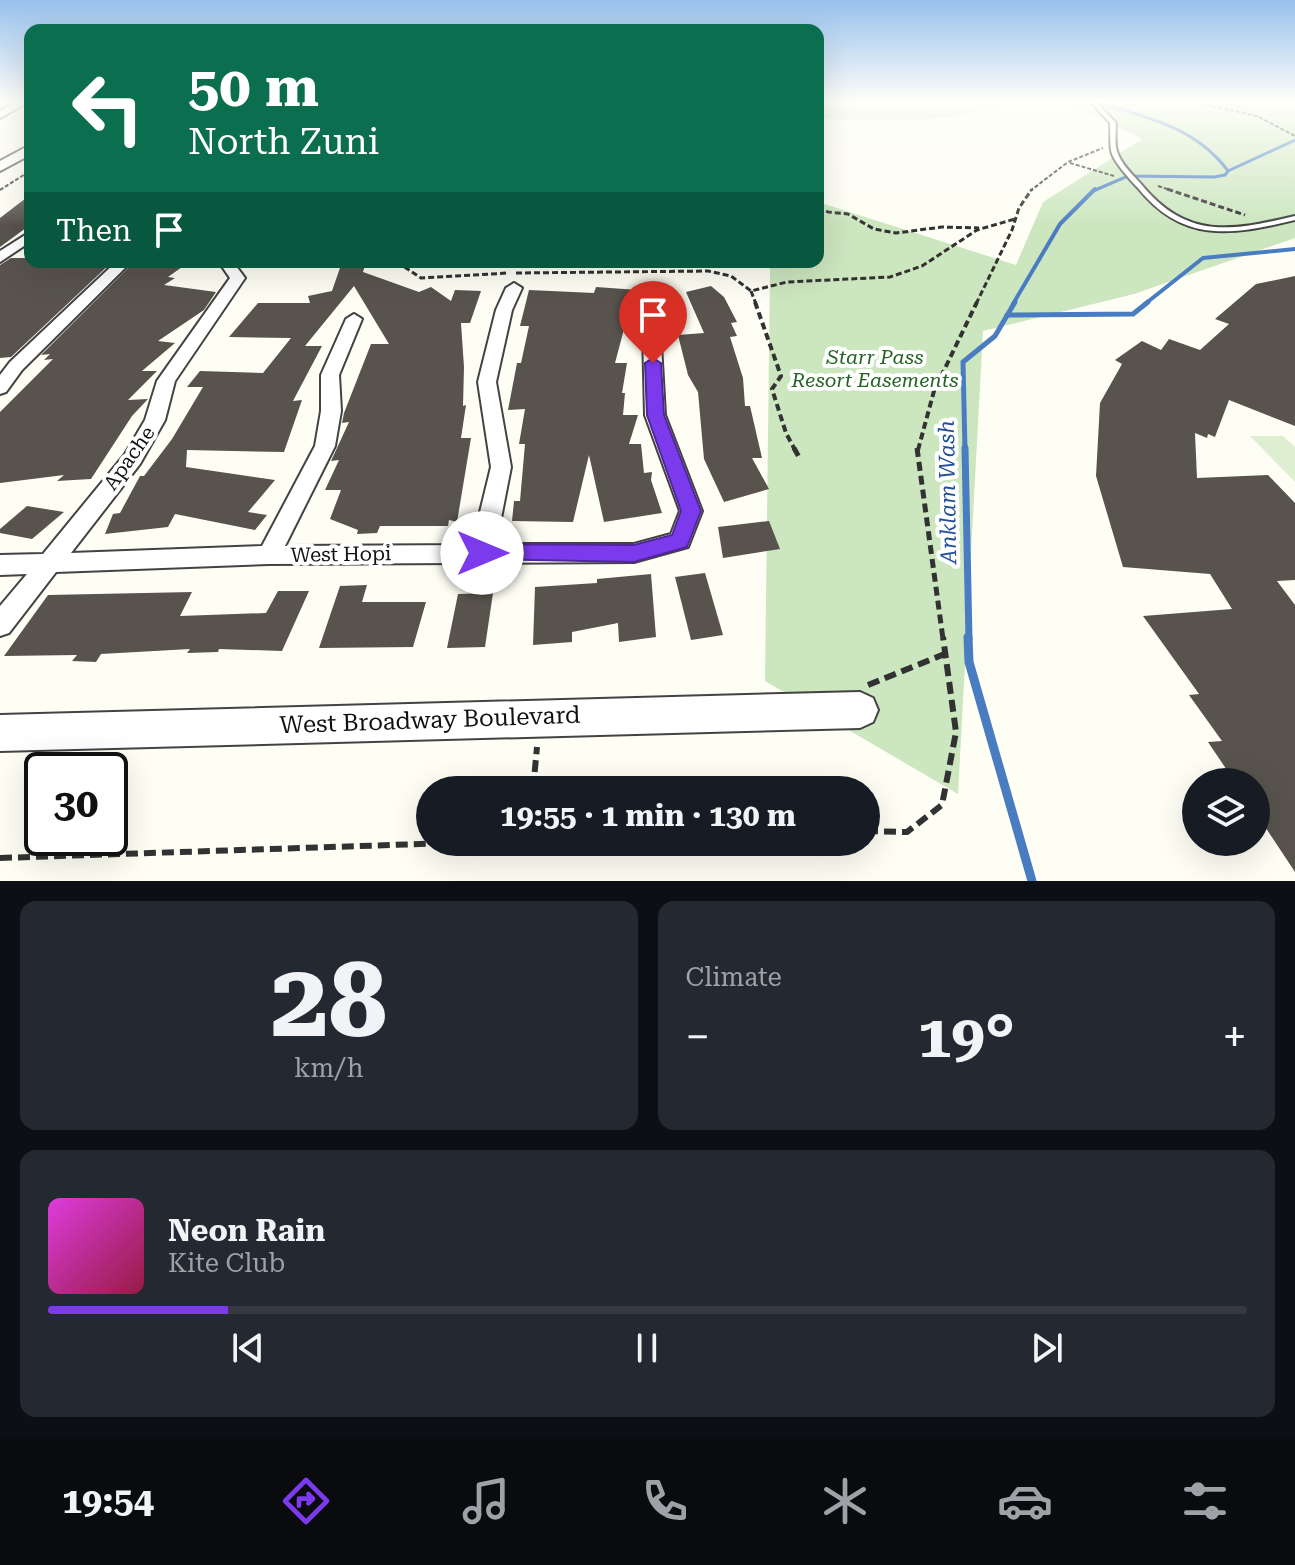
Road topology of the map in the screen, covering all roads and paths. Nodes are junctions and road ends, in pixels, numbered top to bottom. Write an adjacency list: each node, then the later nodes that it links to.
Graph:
1 (1113, 146): 3 (path); 6 (lane)
2 (24, 153): 4 (street)
3 (1070, 163): 6 (path); 10 (path)
4 (0, 167)
5 (24, 175): 7 (path)
6 (1136, 179): 11 (path); 11 (lane)
7 (0, 190)
8 (824, 210): 12 (path)
9 (1295, 218): 11 (lane)
10 (1015, 219): 12 (path); 29 (path)
11 (1269, 224)
12 (981, 229): 20 (path)
13 (23, 246): 14 (street)
14 (0, 258)
15 (118, 268): 22 (street)
16 (406, 268): 20 (path)
17 (232, 270): 26 (street, Apache)
18 (514, 288): 24 (street)
19 (650, 291): 24 (street, West Hopi)
20 (751, 291): 23 (path)
21 (354, 319): 25 (street)
22 (0, 388)
23 (800, 459)
24 (482, 553): 25 (street, West Hopi)
25 (269, 555): 26 (street, West Hopi)
26 (48, 563): 27 (street, West Hopi); 28 (street, Apache)
27 (0, 565)
28 (0, 625)
29 (947, 653): 30 (path); 34 (path)
30 (864, 698): 31 (street, West Broadway Boulevard)
31 (540, 717): 32 (street, West Broadway Boulevard); 33 (path)
32 (0, 733)
33 (534, 776)
34 (880, 831)
35 (416, 844): 36 (path)
36 (0, 858)

